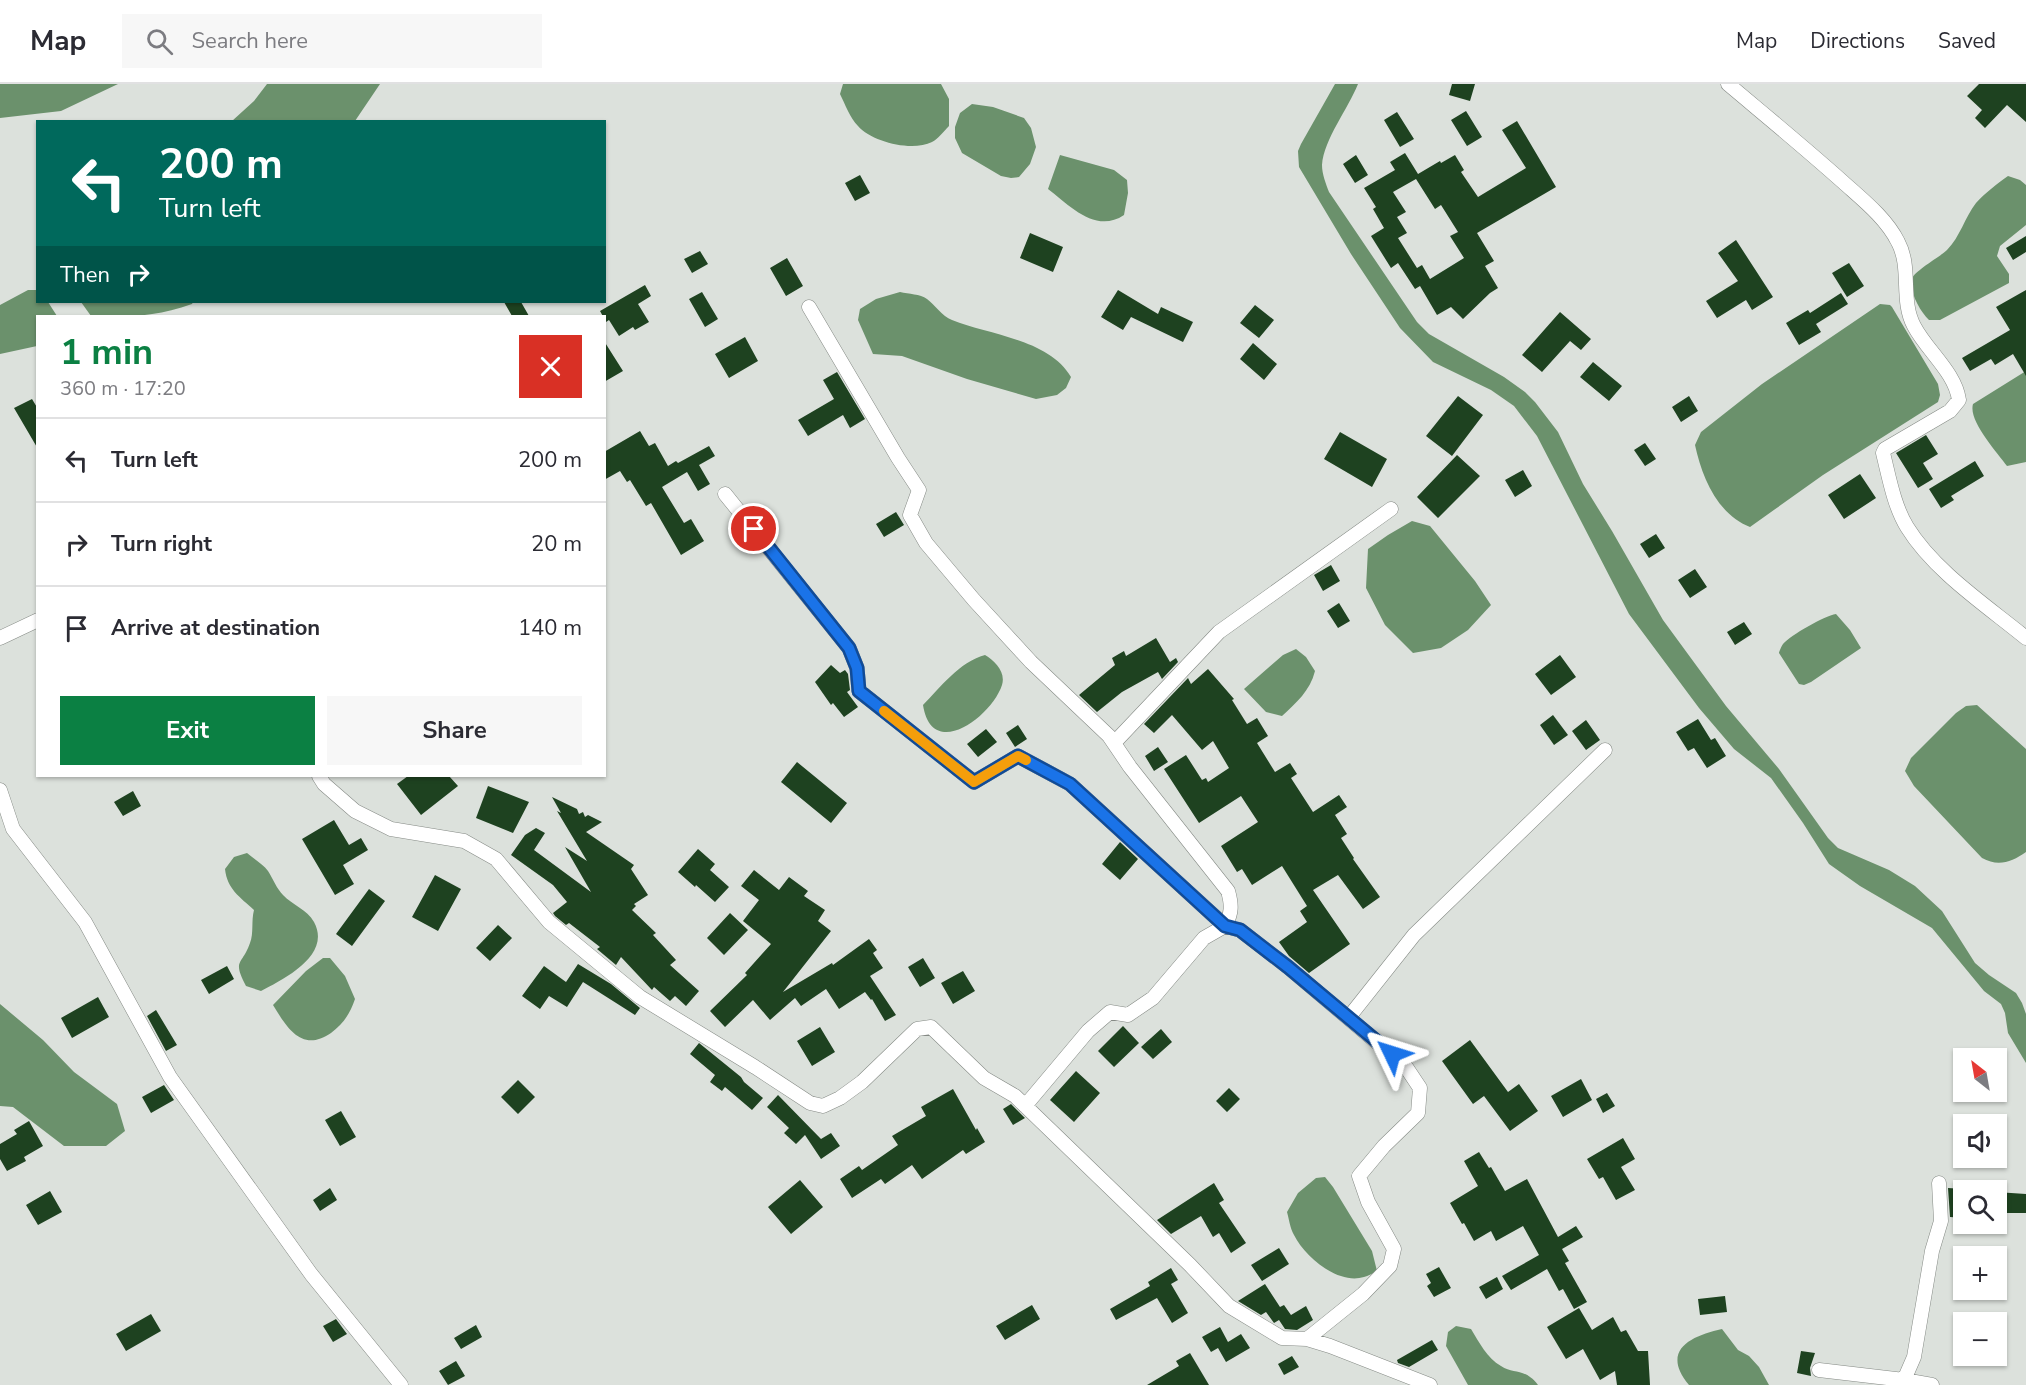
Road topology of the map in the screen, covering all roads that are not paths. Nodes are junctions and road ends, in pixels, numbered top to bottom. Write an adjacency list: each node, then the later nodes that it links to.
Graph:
1 (1728, 84): 7 (street)
2 (809, 307): 8 (street)
3 (725, 494): 12 (street)
4 (1390, 509): 8 (street)
5 (36, 621): 6 (street)
6 (0, 638)
7 (2026, 638)
8 (1114, 743): 12 (street)
9 (1605, 750): 13 (street)
10 (320, 777): 14 (street)
11 (0, 790): 19 (street)
12 (1225, 926): 13 (street); 14 (street)
13 (1349, 1017): 16 (street)
14 (1025, 1106): 16 (street)
15 (1939, 1183): 18 (street)
16 (1306, 1339): 20 (street)
17 (1819, 1370): 18 (street)
18 (1904, 1383): 21 (street)
19 (400, 1385)
20 (1430, 1385)
21 (1932, 1385)

